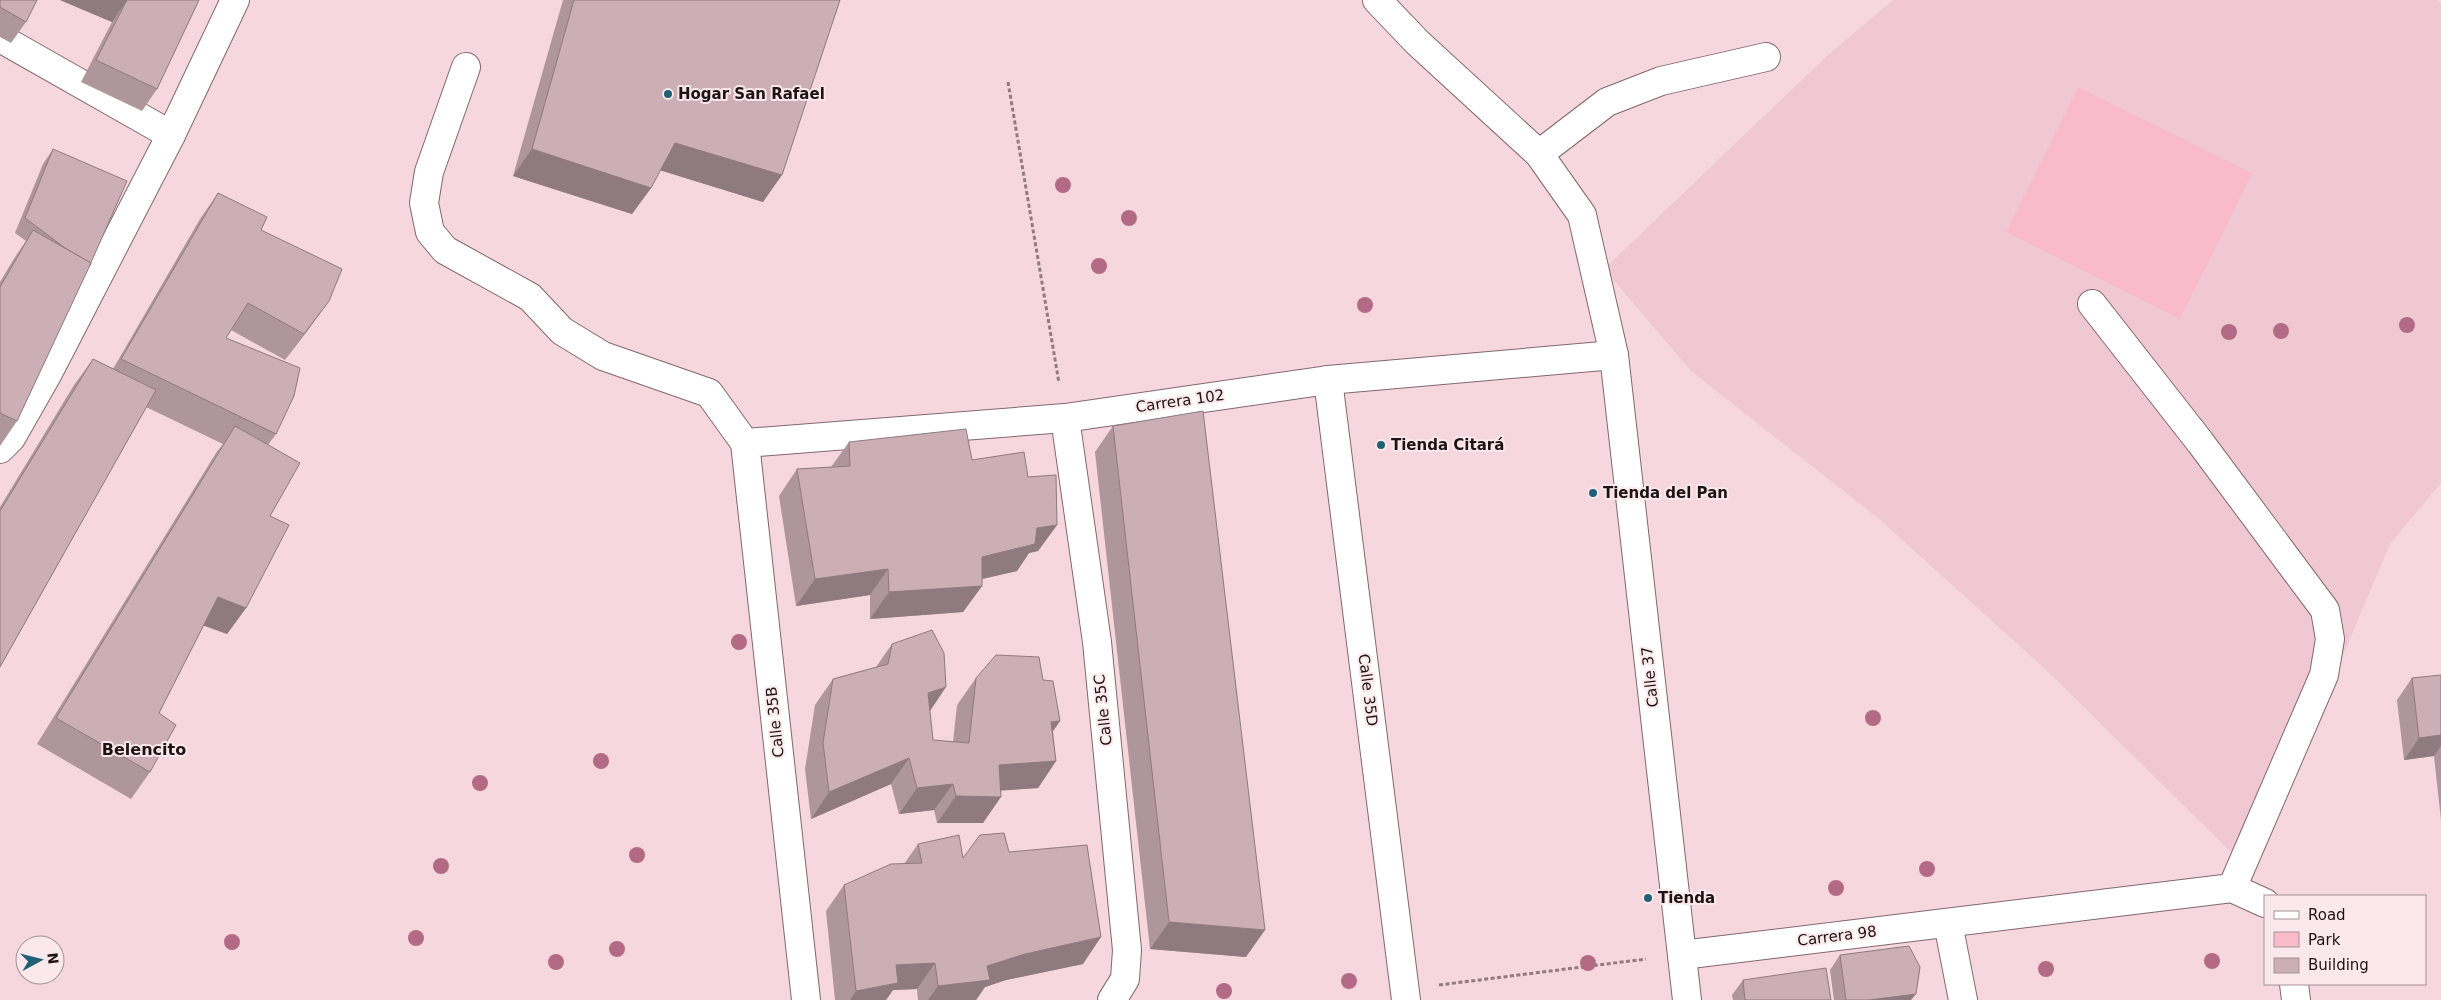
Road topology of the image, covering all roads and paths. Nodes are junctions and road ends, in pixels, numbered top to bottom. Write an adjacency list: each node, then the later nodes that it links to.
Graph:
1 (235, 0): 7 (street)
2 (1378, 0): 8 (street, Calle 37)
3 (0, 38): 7 (street)
4 (1766, 57): 8 (street)
5 (466, 67): 14 (street)
6 (1008, 82): 11 (path)
7 (171, 135): 15 (street)
8 (1539, 154): 10 (street, Calle 37)
9 (2092, 304): 16 (street)
10 (1614, 354): 12 (street, Carrera 102); 19 (street, Calle 37)
11 (1058, 380)
12 (1328, 380): 13 (street, Carrera 102); 21 (street, Calle 35D)
13 (1065, 418): 14 (street, Carrera 102); 23 (street, Calle 35C)
14 (745, 443): 22 (street, Calle 35B)
15 (0, 449)
16 (2232, 888): 17 (street); 18 (street, Carrera 98)
17 (2264, 902)
18 (1948, 923): 19 (street, Carrera 98); 25 (street)
19 (1682, 955): 21 (path); 24 (street, Calle 37)
20 (2294, 985): 26 (street)
21 (1406, 994)
22 (806, 1000)
23 (1112, 1000)
24 (1687, 1000)
25 (1962, 1000)
26 (2296, 1000)

